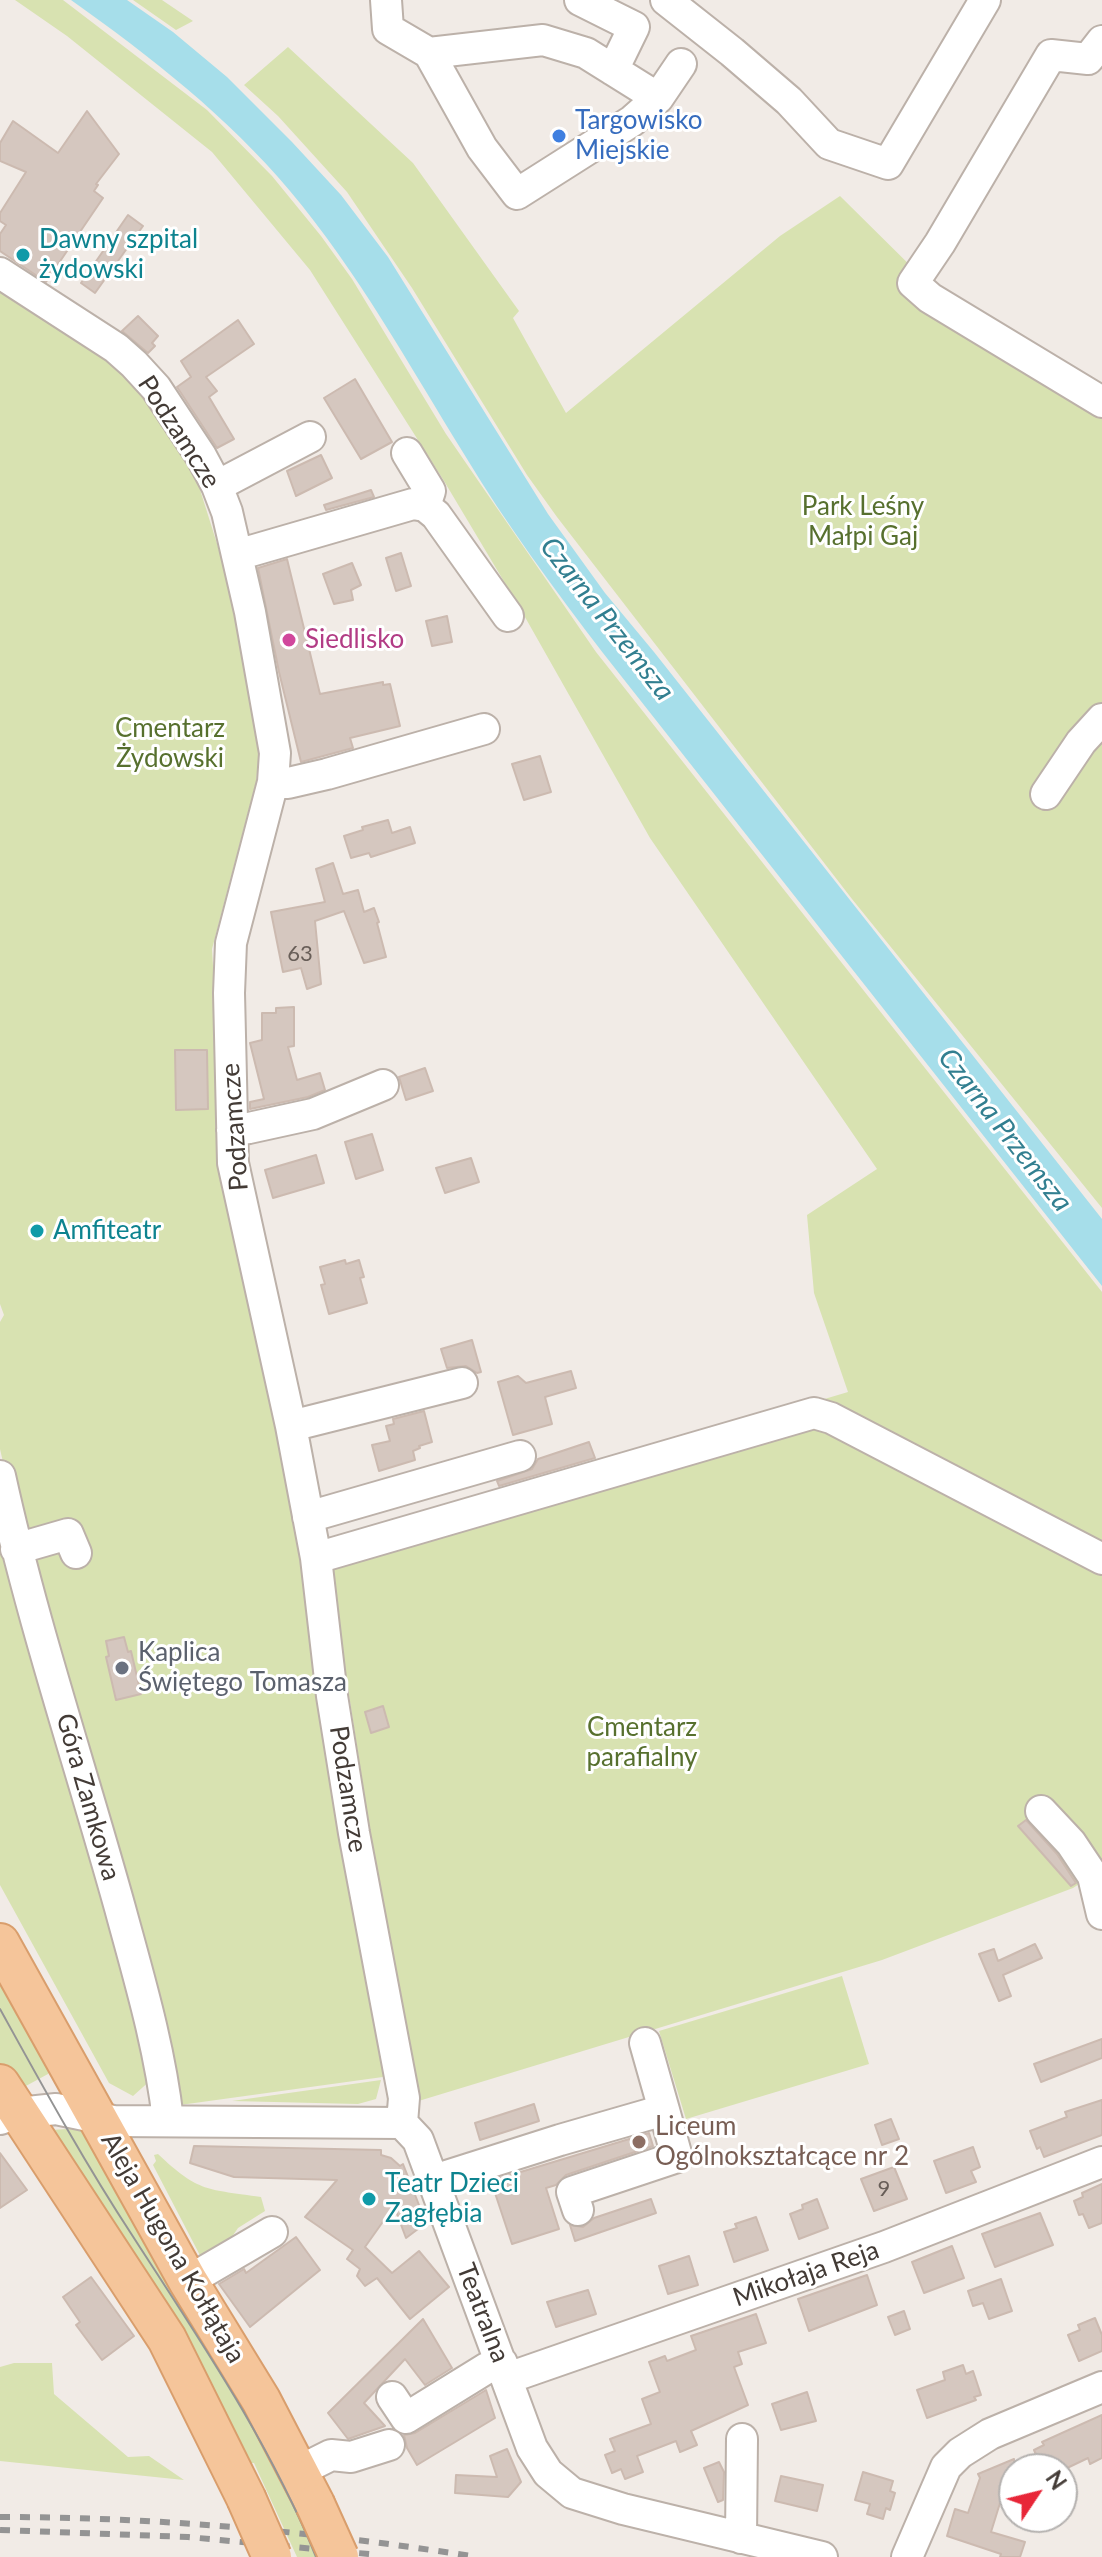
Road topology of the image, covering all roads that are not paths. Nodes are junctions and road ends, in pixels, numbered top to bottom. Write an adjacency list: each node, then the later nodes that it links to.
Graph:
1 (386, 0): 6 (street)
2 (580, 0): 8 (street)
3 (666, 0): 4 (street)
4 (985, 0)
5 (1102, 41): 11 (street)
6 (429, 53): 8 (street); 9 (street)
7 (681, 64): 9 (street)
8 (613, 70): 9 (street)
9 (658, 98)
10 (0, 273): 14 (street, Podzamcze)
11 (1102, 402)
12 (310, 437): 14 (street)
13 (407, 453): 15 (street)
14 (217, 486): 16 (street, Podzamcze)
15 (425, 506): 16 (street); 17 (street)
16 (237, 555): 20 (street, Podzamcze)
17 (508, 616)
18 (1102, 719): 21 (street)
19 (484, 729): 20 (street)
20 (273, 782): 23 (street, Podzamcze)
21 (1046, 794)
22 (383, 1085): 23 (street)
23 (232, 1130): 25 (street, Podzamcze)
24 (462, 1383): 25 (street)
25 (291, 1426): 28 (street, Podzamcze)
26 (520, 1456): 28 (street)
27 (0, 1476): 29 (street, Góra Zamkowa)
28 (308, 1517): 31 (street, Podzamcze)
29 (16, 1549): 30 (street); 40 (street, Góra Zamkowa)
30 (76, 1553)
31 (316, 1558): 32 (street); 41 (street, Podzamcze)
32 (1102, 1559)
33 (1041, 1811): 34 (street)
34 (1102, 1913)
35 (0, 1943): 39 (main road, Aleja Hugona Kołłątaja)
36 (645, 2043): 38 (street)
37 (6, 2105): 39 (street); 54 (main road, Aleja Hugona Kołłątaja, bridge)
38 (664, 2110): 43 (street); 44 (street)
39 (99, 2119): 40 (street); 46 (main road, Aleja Hugona Kołłątaja)
40 (168, 2120): 41 (street)
41 (402, 2123): 43 (street, Teatralna)
42 (1102, 2162): 47 (street, Mikołaja Reja)
43 (434, 2180): 47 (street, Teatralna)
44 (578, 2210)
45 (272, 2232): 46 (street)
46 (188, 2281): 52 (main road, Aleja Hugona Kołłątaja)
47 (505, 2370): 49 (street, Mikołaja Reja); 53 (street, Teatralna)
48 (1102, 2387): 57 (street)
49 (392, 2397)
50 (742, 2439): 53 (street)
51 (389, 2445): 52 (street)
52 (307, 2488): 55 (main road, Aleja Hugona Kołłątaja, bridge)
53 (741, 2538): 56 (street, Teatralna)
54 (272, 2557)
55 (339, 2557)
56 (822, 2557)
57 (907, 2557)

